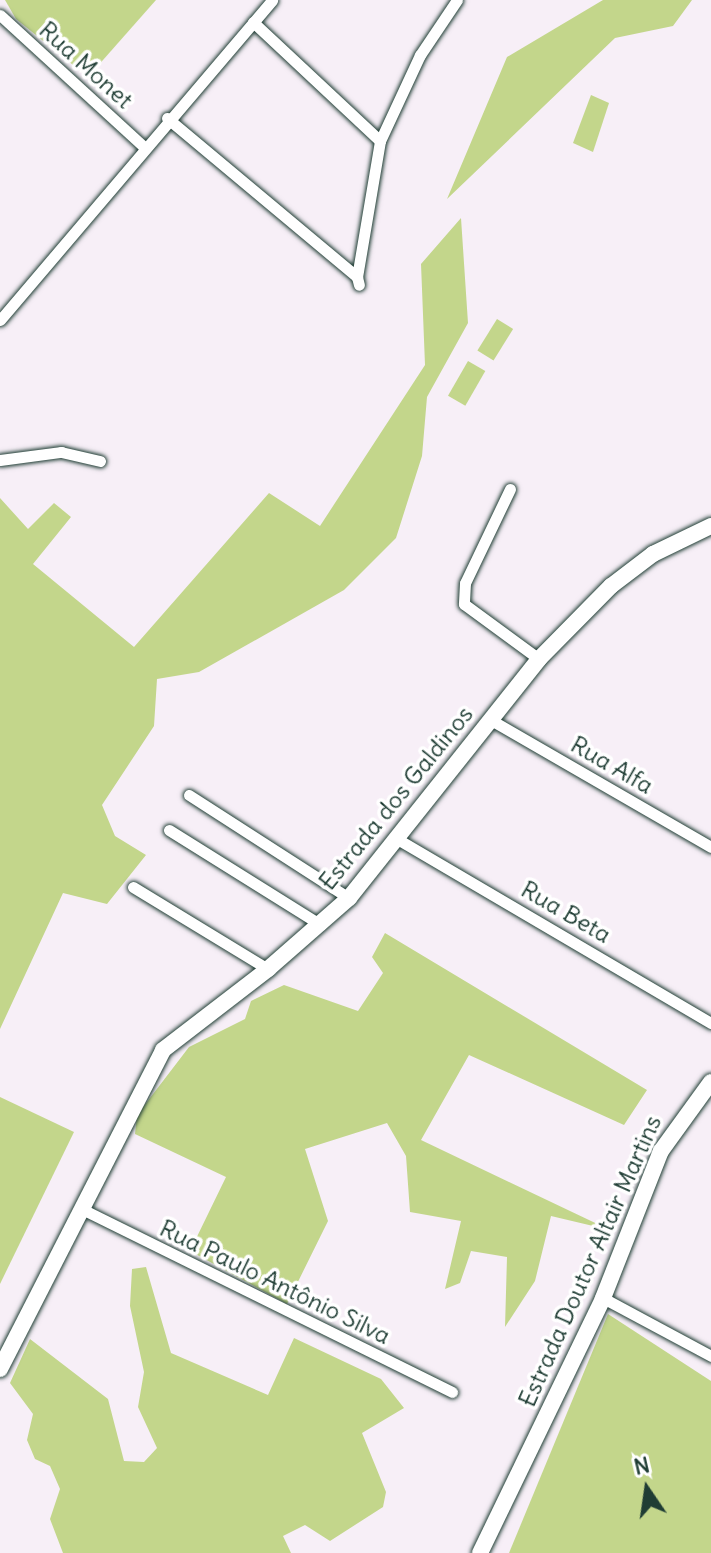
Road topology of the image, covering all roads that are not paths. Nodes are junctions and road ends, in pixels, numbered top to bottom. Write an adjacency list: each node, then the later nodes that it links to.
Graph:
1 (272, 0): 4 (street)
2 (457, 0): 6 (street)
3 (0, 15): 7 (street, Rua Monet)
4 (253, 22): 5 (street); 6 (street)
5 (167, 118): 6 (street); 7 (street)
6 (380, 141)
7 (143, 146): 8 (street)
8 (0, 320)
9 (0, 460): 10 (street)
10 (100, 461)
11 (510, 489): 13 (street)
12 (711, 526): 13 (street, Estrada dos Galdinos)
13 (539, 659): 14 (street, Estrada dos Galdinos)
14 (491, 720): 17 (street, Estrada dos Galdinos); 18 (street, Rua Alfa)
15 (189, 795): 20 (street)
16 (169, 830): 21 (street)
17 (399, 840): 20 (street, Estrada dos Galdinos); 23 (street, Rua Beta)
18 (711, 847)
19 (133, 887): 22 (street)
20 (349, 898): 21 (street, Estrada dos Galdinos)
21 (321, 925): 22 (street, Estrada dos Galdinos)
22 (268, 969): 25 (street, Estrada dos Galdinos)
23 (711, 1023)
24 (711, 1082): 26 (street, Estrada Doutor Altair Martins)
25 (80, 1208): 28 (street, Estrada dos Galdinos); 29 (street, Rua Paulo Antônio Silva)
26 (603, 1298): 27 (street); 30 (street, Estrada Doutor Altair Martins)
27 (711, 1356)
28 (0, 1369)
29 (452, 1392)
30 (480, 1553)

